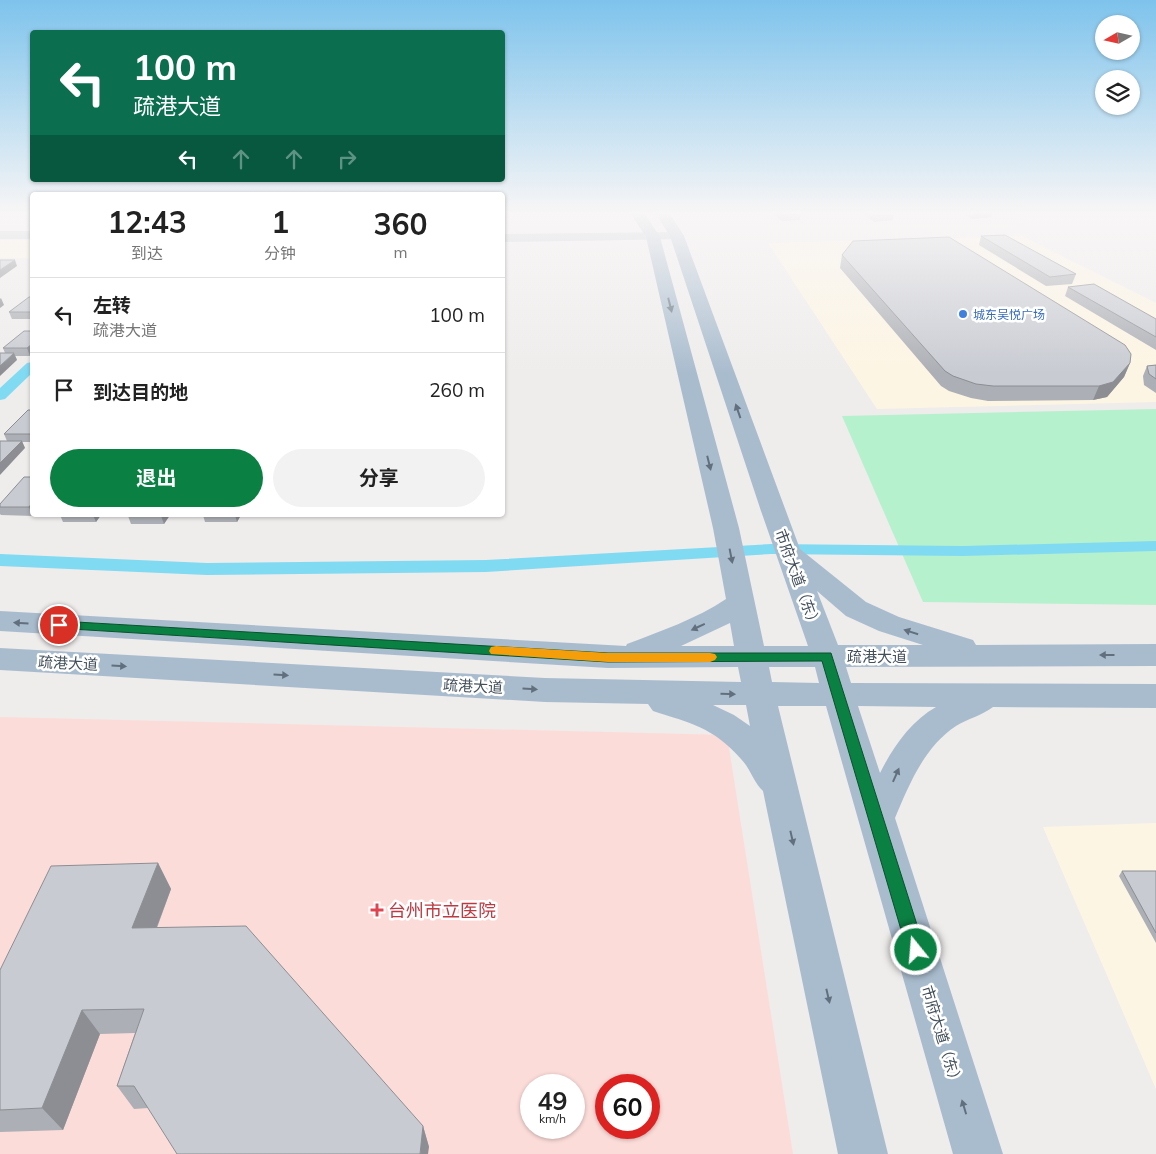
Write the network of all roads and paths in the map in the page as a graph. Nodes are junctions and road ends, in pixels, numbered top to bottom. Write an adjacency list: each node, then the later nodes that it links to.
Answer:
1 (660, 265): 4 (main road, one-way to 4)
2 (687, 265): 3 (main road, 市府大道（东）, one-way to 2)
3 (792, 565): 7 (main road, 市府大道（东）); 8 (main road, one-way to 3)
4 (739, 593): 9 (main road, one-way to 9); 10 (main road)
5 (0, 621): 9 (main road, 疏港大道, one-way to 5)
6 (1156, 655): 8 (main road, 疏港大道, one-way to 8)
7 (827, 656): 8 (main road, 疏港大道); 10 (main road, 疏港大道); 14 (main road, 市府大道（东）)
8 (992, 656)
9 (620, 657): 10 (main road, 疏港大道)
10 (751, 657): 13 (main road)
11 (0, 659): 12 (main road, 疏港大道, one-way to 12)
12 (612, 691): 13 (main road, 疏港大道, one-way to 13); 17 (main road)
13 (760, 694): 14 (main road, 疏港大道); 17 (main road)
14 (839, 695): 15 (main road, 疏港大道); 18 (main road, 市府大道（东）)
15 (997, 695): 16 (main road, 疏港大道); 18 (main road, one-way to 15)
16 (1156, 696)
17 (782, 793): 19 (main road, one-way to 19)
18 (876, 819): 20 (main road, 市府大道（东）, one-way to 18)
19 (863, 1154)
20 (978, 1154)

